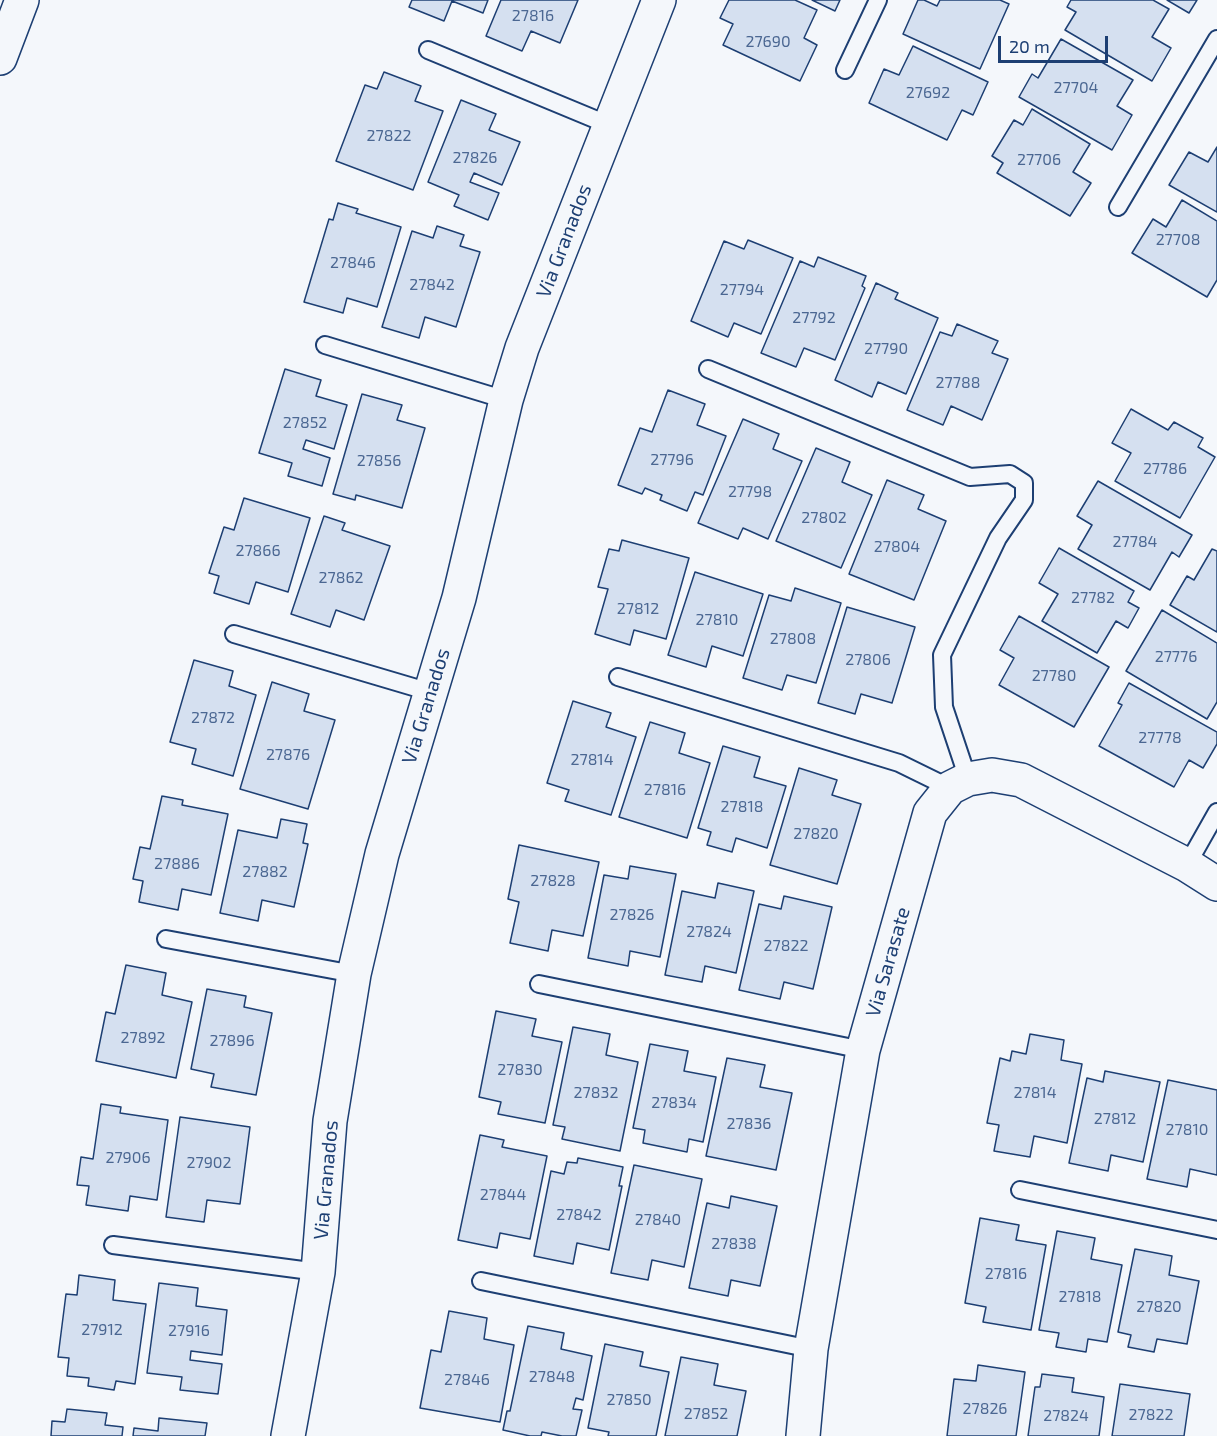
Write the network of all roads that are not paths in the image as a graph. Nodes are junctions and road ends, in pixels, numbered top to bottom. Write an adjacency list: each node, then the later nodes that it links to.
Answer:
1 (22, 0): 6 (street)
2 (659, 0): 8 (street, Via Granados)
3 (878, 0): 7 (lane)
4 (1217, 39): 9 (lane)
5 (428, 50): 8 (lane)
6 (0, 58)
7 (845, 70)
8 (609, 125): 12 (street, Via Granados)
9 (1118, 207)
10 (325, 345): 12 (lane)
11 (708, 369): 16 (lane)
12 (506, 400): 15 (street, Via Granados)
13 (234, 634): 15 (lane)
14 (618, 677): 16 (lane)
15 (430, 692): 21 (street, Via Granados)
16 (959, 783): 18 (street); 23 (street, Via Sarasate)
17 (1217, 812): 18 (lane)
18 (1187, 865): 19 (street)
19 (1217, 884)
20 (166, 939): 21 (lane)
21 (354, 974): 27 (street, Via Granados)
22 (539, 984): 23 (lane)
23 (863, 1050): 29 (street, Via Sarasate)
24 (1020, 1190): 25 (lane)
25 (1217, 1230)
26 (113, 1245): 27 (lane)
27 (318, 1272): 30 (street, Via Granados)
28 (481, 1281): 29 (lane)
29 (812, 1349): 31 (street, Via Sarasate)
30 (288, 1436)
31 (803, 1436)

